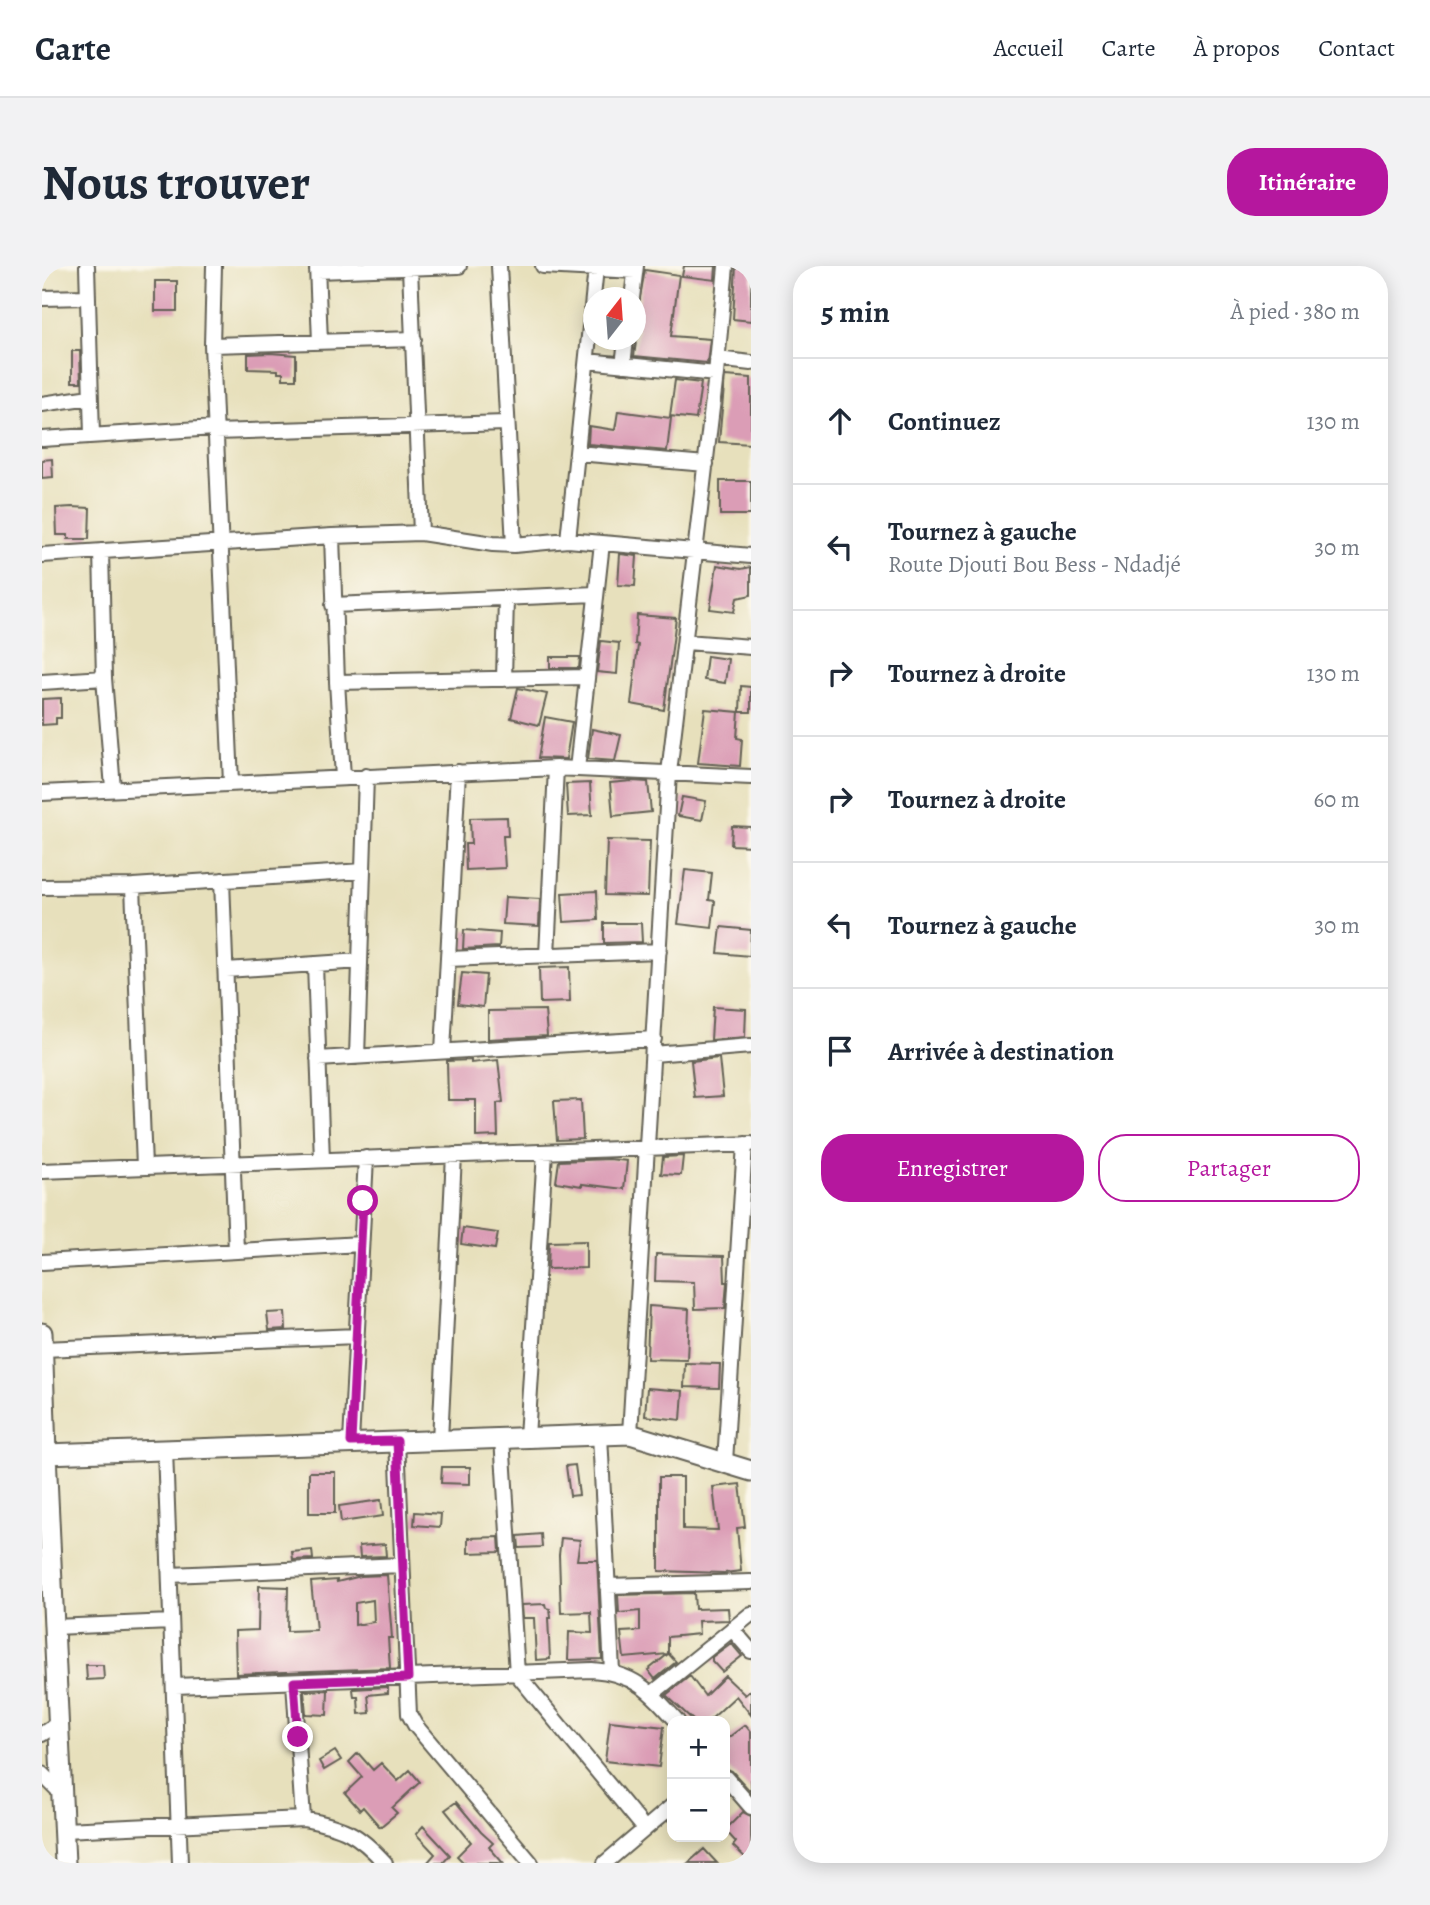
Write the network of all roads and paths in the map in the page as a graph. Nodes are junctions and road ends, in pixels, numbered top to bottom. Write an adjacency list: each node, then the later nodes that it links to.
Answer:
1 (87, 266): 12 (street)
2 (214, 266): 16 (street)
3 (459, 266): 8 (street)
4 (499, 266): 24 (street)
5 (543, 266): 9 (street)
6 (726, 266): 21 (street)
7 (317, 268): 8 (street); 15 (street)
8 (410, 268): 14 (street)
9 (596, 268): 10 (street); 18 (street)
10 (635, 268): 11 (street)
11 (633, 287)
12 (88, 297): 13 (street); 22 (street)
13 (42, 298)
14 (414, 339): 15 (street); 25 (street)
15 (320, 342): 16 (street)
16 (212, 345): 26 (street)
17 (625, 350): 20 (street)
18 (587, 361): 20 (street); 29 (street)
19 (751, 363): 21 (street)
20 (623, 365): 21 (street)
21 (716, 367): 30 (street)
22 (90, 397): 23 (street); 27 (street)
23 (42, 404)
24 (506, 423): 25 (street); 36 (street)
25 (417, 427): 26 (street); 31 (street)
26 (215, 430): 27 (street); 34 (street)
27 (92, 435): 28 (street)
28 (42, 439)
29 (577, 453): 30 (street); 33 (street)
30 (706, 464): 38 (street)
31 (421, 533): 32 (street); 36 (street)
32 (332, 536): 34 (street); 43 (street)
33 (568, 540): 35 (street); 36 (street)
34 (220, 543): 37 (street); 58 (street)
35 (602, 543): 38 (street); 41 (street)
36 (514, 545)
37 (101, 551): 39 (street); 47 (street)
38 (696, 551): 40 (street); 44 (street)
39 (42, 555)
40 (751, 556)
41 (596, 594): 42 (street); 46 (street)
42 (506, 598): 43 (street); 48 (street)
43 (333, 606): 50 (street)
44 (686, 642): 45 (street); 54 (street)
45 (751, 647)
46 (587, 677): 48 (street); 52 (street)
47 (104, 678): 49 (street); 59 (street)
48 (504, 679): 50 (street)
49 (42, 681)
50 (337, 682): 57 (street)
51 (556, 768): 52 (street); 53 (street); 66 (street)
52 (577, 769): 54 (street)
53 (458, 772): 55 (street); 67 (street)
54 (670, 773): 56 (street); 65 (street)
55 (366, 776): 57 (street); 61 (street)
56 (751, 777)
57 (343, 778): 58 (street)
58 (230, 783): 59 (street)
59 (113, 788): 60 (street)
60 (42, 793)
61 (363, 871): 62 (street); 68 (street)
62 (222, 880): 63 (street); 70 (street)
63 (133, 886): 64 (street); 85 (street)
64 (42, 887)
65 (659, 951): 66 (street); 72 (street)
66 (547, 955): 67 (street)
67 (448, 959): 74 (street)
68 (360, 961): 69 (street); 76 (street)
69 (315, 964): 70 (street); 77 (street)
70 (226, 970): 84 (street)
71 (751, 1038): 73 (street)
72 (654, 1039): 74 (street); 75 (street)
73 (751, 1046): 75 (street)
74 (443, 1051): 76 (street)
75 (653, 1054): 79 (street)
76 (357, 1057): 77 (street)
77 (318, 1059): 83 (street)
78 (748, 1144): 79 (street); 102 (street)
79 (648, 1148): 80 (street); 93 (street)
80 (545, 1152): 81 (street); 95 (street)
81 (454, 1155): 82 (street); 97 (street)
82 (366, 1158): 83 (street); 87 (street)
83 (322, 1160): 84 (street)
84 (233, 1163): 85 (street); 88 (street)
85 (144, 1167): 86 (street)
86 (42, 1171)
87 (361, 1244): 88 (street); 91 (street)
88 (236, 1251): 89 (street)
89 (42, 1262)
90 (42, 1333): 92 (main road)
91 (357, 1336): 92 (street); 99 (street)
92 (43, 1349): 101 (main road)
93 (630, 1434): 94 (main road); 102 (main road)
94 (600, 1435): 95 (main road); 108 (street)
95 (527, 1437): 96 (main road)
96 (502, 1438): 97 (main road); 116 (street)
97 (440, 1440): 98 (main road)
98 (397, 1441): 99 (main road); 104 (street)
99 (351, 1442): 100 (main road)
100 (165, 1450): 101 (main road); 106 (street)
101 (46, 1454): 105 (main road)
102 (725, 1462): 103 (main road)
103 (751, 1471)
104 (402, 1565): 106 (street); 117 (street)
105 (47, 1567): 111 (main road)
106 (170, 1575): 110 (street)
107 (751, 1582): 108 (street)
108 (607, 1586): 115 (street)
109 (751, 1614): 112 (street)
110 (171, 1622): 111 (street); 119 (street)
111 (54, 1627): 114 (main road)
112 (732, 1629): 113 (street); 120 (street)
113 (751, 1651)
114 (49, 1654): 122 (main road)
115 (612, 1671): 116 (street); 120 (street)
116 (517, 1674): 117 (street); 130 (street)
117 (408, 1678): 118 (street); 137 (street)
118 (294, 1682): 119 (street); 128 (street)
119 (175, 1686): 129 (street)
120 (653, 1693): 121 (street)
121 (673, 1716)
122 (50, 1729): 125 (main road)
123 (42, 1774): 125 (street)
124 (727, 1779): 126 (street)
125 (61, 1793): 131 (main road)
126 (751, 1807)
127 (667, 1810): 130 (street)
128 (303, 1819): 129 (street); 132 (street)
129 (178, 1825): 131 (street); 134 (street)
130 (645, 1829): 138 (street)
131 (64, 1830): 133 (main road)
132 (368, 1843): 135 (street); 136 (street)
133 (65, 1863)
134 (180, 1863)
135 (368, 1863)
136 (385, 1863)
137 (531, 1863)
138 (605, 1863)

